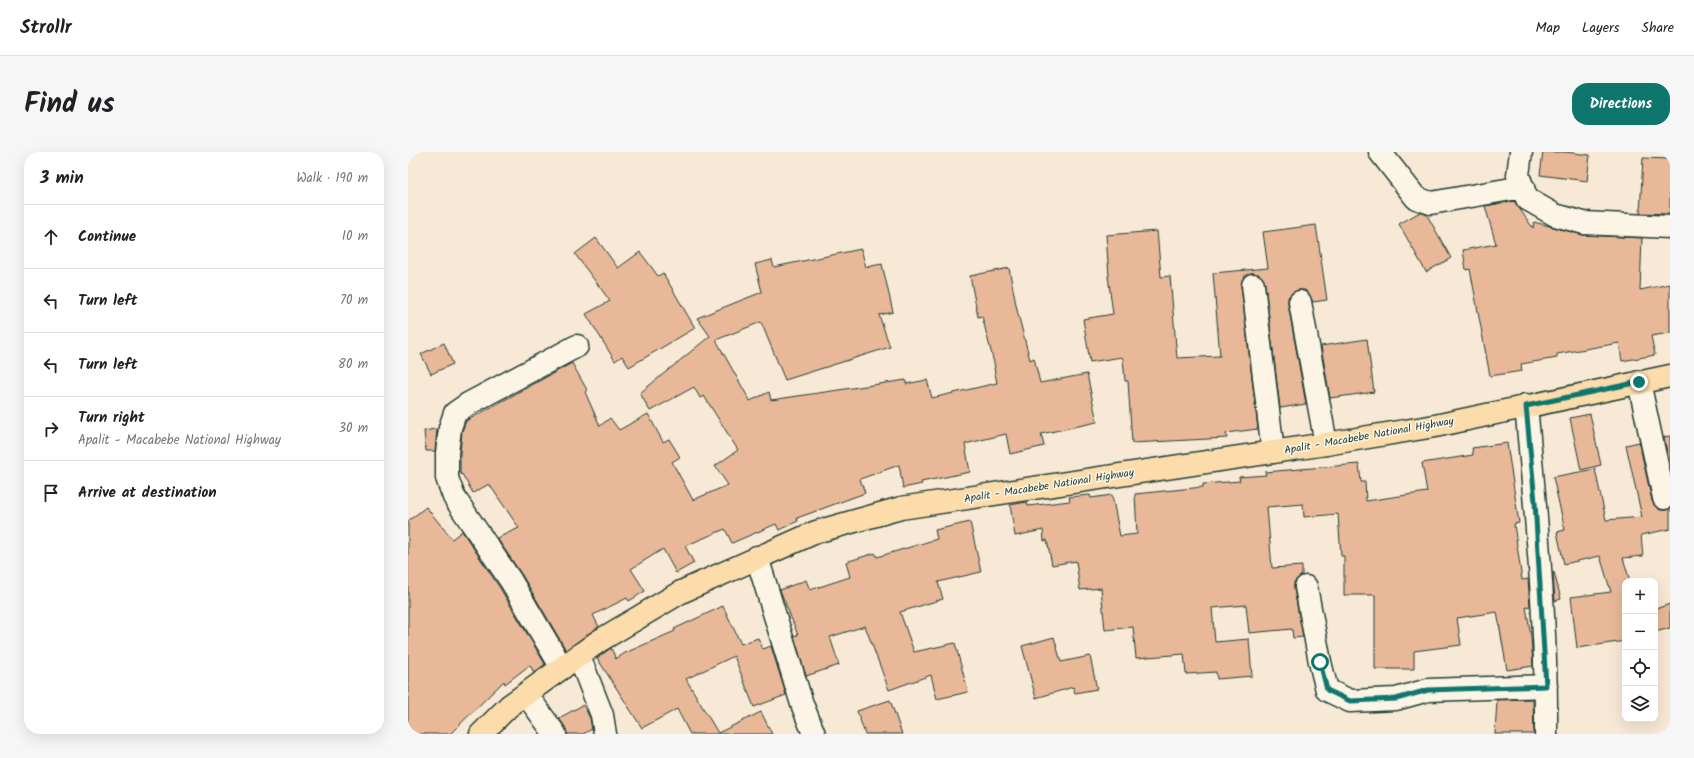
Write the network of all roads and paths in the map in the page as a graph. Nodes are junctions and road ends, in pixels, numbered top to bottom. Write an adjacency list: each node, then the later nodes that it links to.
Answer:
1 (1380, 152): 3 (street)
2 (1521, 152): 3 (street)
3 (1523, 187): 4 (street)
4 (1670, 227)
5 (1254, 285): 12 (street)
6 (1300, 302): 11 (street)
7 (577, 346): 17 (street)
8 (1670, 376): 9 (main road, Apalit - Macabebe National Highway)
9 (1639, 382): 10 (main road, Apalit - Macabebe National Highway); 13 (street)
10 (1526, 406): 11 (main road, Apalit - Macabebe National Highway); 18 (street)
11 (1326, 444): 12 (main road, Apalit - Macabebe National Highway)
12 (1273, 452): 14 (main road, Apalit - Macabebe National Highway)
13 (1664, 498)
14 (757, 557): 16 (main road, Apalit - Macabebe National Highway); 23 (street)
15 (1306, 587): 18 (street)
16 (579, 656): 17 (main road, Apalit - Macabebe National Highway); 22 (street)
17 (562, 668): 19 (main road, Apalit - Macabebe National Highway)
18 (1546, 686): 24 (street)
19 (526, 694): 20 (main road, Apalit - Macabebe National Highway); 21 (street)
20 (481, 734)
21 (555, 734)
22 (606, 734)
23 (814, 734)
24 (1546, 734)

